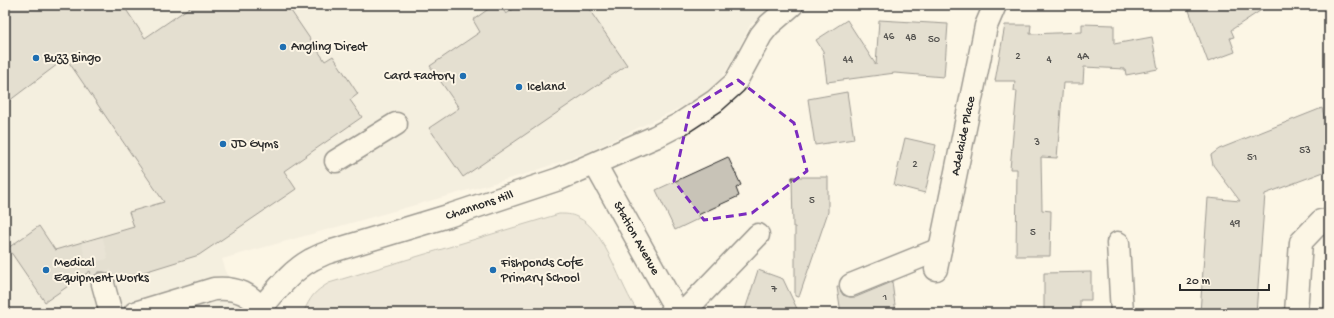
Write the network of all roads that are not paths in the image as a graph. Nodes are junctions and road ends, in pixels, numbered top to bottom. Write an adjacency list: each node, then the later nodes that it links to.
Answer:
1 (792, 5): 5 (street, Channons Hill)
2 (995, 5): 10 (street, Adelaide Place)
3 (396, 124): 4 (street)
4 (336, 161)
5 (595, 164): 11 (street, Channons Hill); 14 (street, Station Avenue)
6 (1329, 220): 17 (street)
7 (758, 235): 15 (street)
8 (1118, 243): 16 (street)
9 (103, 284): 12 (street)
10 (851, 285)
11 (263, 310): 13 (street, Channons Hill)
12 (111, 313)
13 (135, 313)
14 (678, 313)
15 (683, 313)
16 (1122, 313)
17 (1296, 313)

